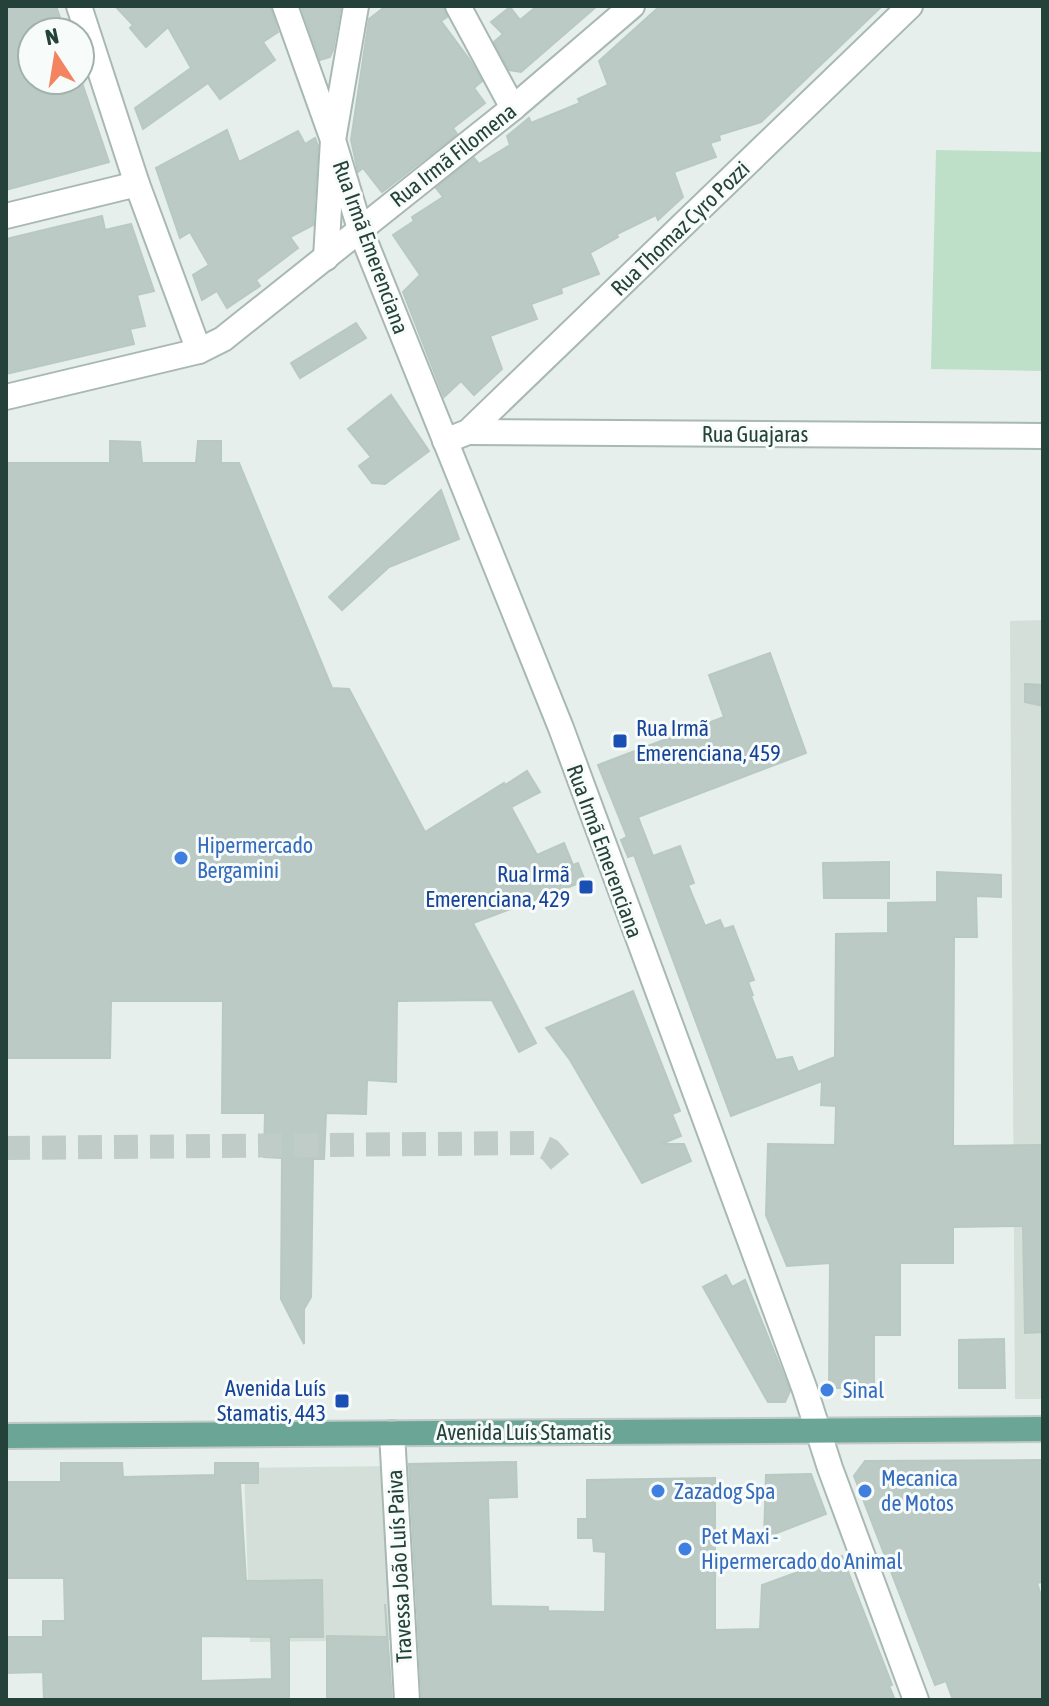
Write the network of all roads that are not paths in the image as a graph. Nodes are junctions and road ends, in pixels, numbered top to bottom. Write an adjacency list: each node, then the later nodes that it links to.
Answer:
1 (79, 6): 9 (street)
2 (285, 6): 8 (street, Rua Irmã Emerenciana)
3 (356, 6): 8 (street)
4 (458, 6): 7 (street)
5 (632, 6): 7 (street, Rua Irmã Filomena)
6 (910, 6): 15 (street, Rua Thomaz Cyro Pozzi)
7 (513, 108): 11 (street, Rua Irmã Filomena)
8 (333, 140): 11 (street, Rua Irmã Emerenciana); 12 (street)
9 (137, 184): 10 (street); 13 (street)
10 (6, 216)
11 (360, 229): 12 (street, Rua Irmã Filomena); 15 (street, Rua Irmã Emerenciana)
12 (326, 258): 13 (street, Rua Irmã Filomena)
13 (199, 351): 14 (street, Rua Irmã Filomena)
14 (6, 397)
15 (457, 436): 16 (street, Rua Guajaras); 18 (street, Rua Irmã Emerenciana)
16 (1043, 436)
17 (1043, 1429): 18 (main road, Avenida Luís Stamatis)
18 (819, 1430): 19 (main road, Avenida Luís Stamatis); 22 (street, Rua Irmã Emerenciana)
19 (392, 1433): 20 (main road, Avenida Luís Stamatis); 21 (street, Travessa João Luís Paiva)
20 (6, 1436)
21 (407, 1700)
22 (916, 1700)

